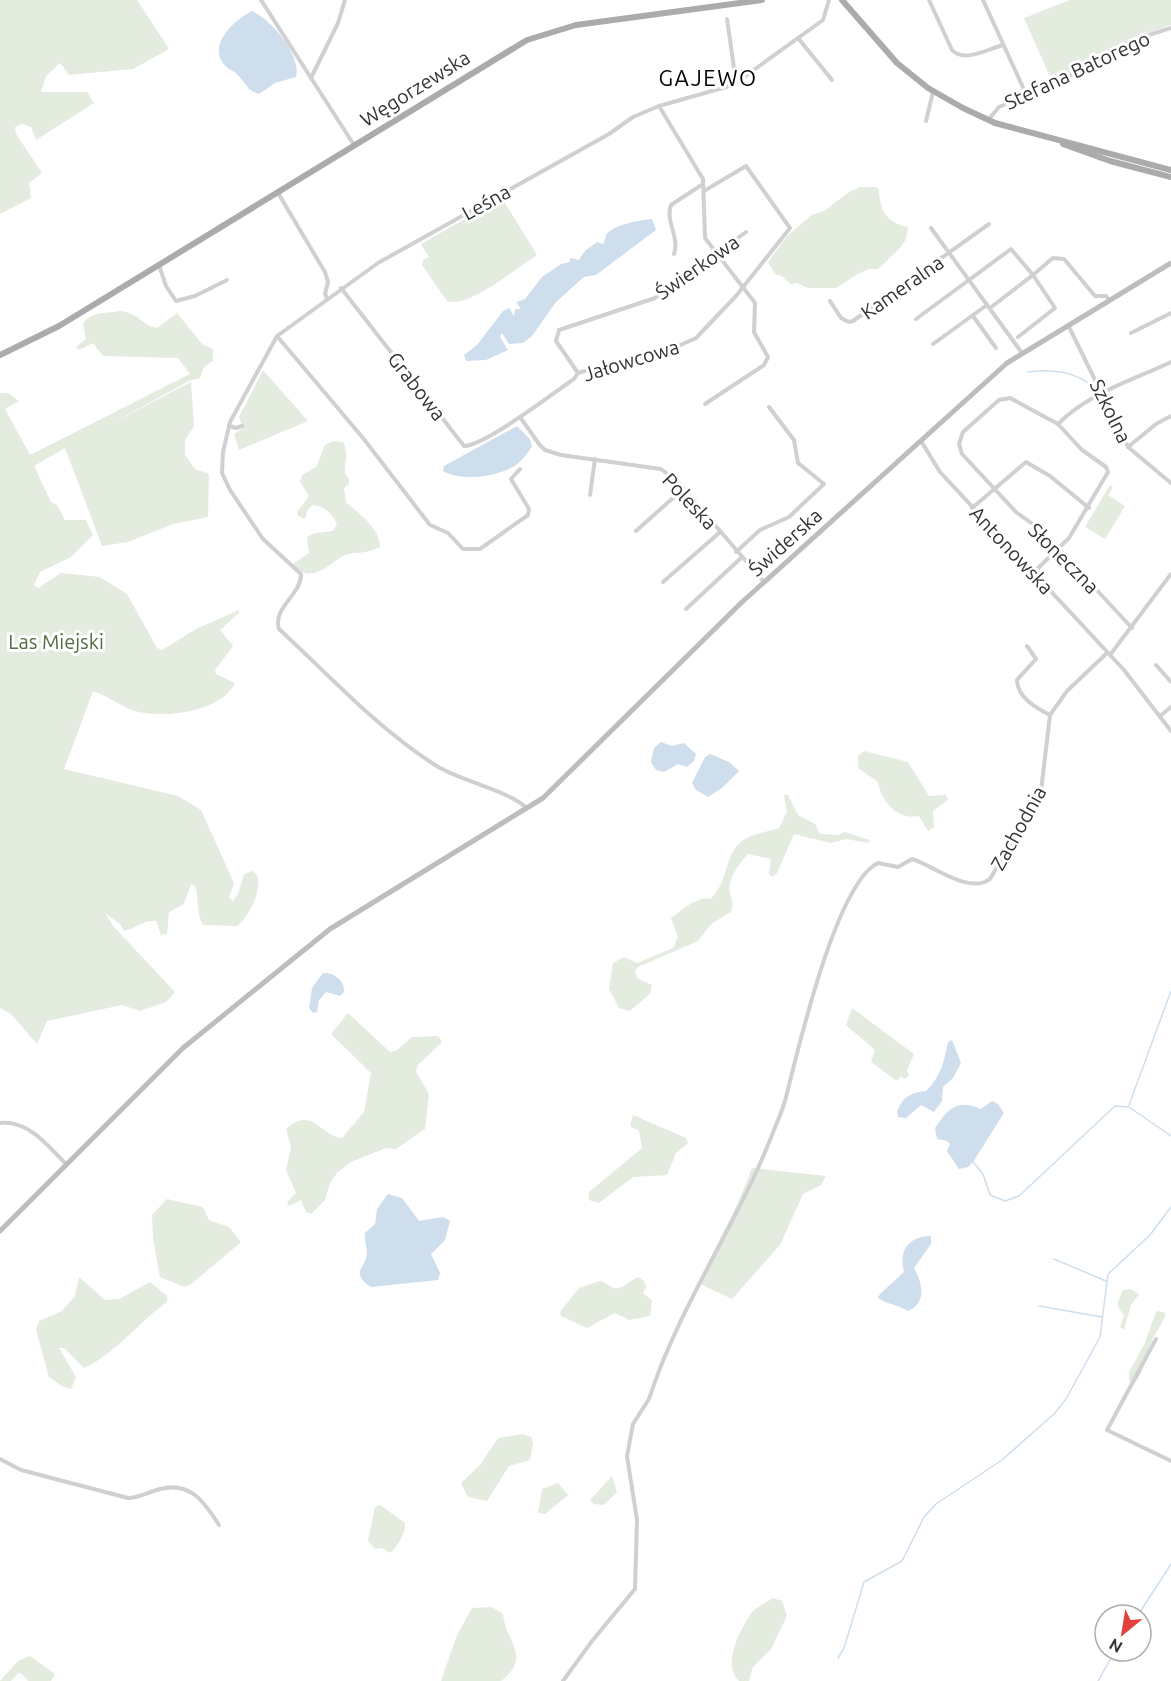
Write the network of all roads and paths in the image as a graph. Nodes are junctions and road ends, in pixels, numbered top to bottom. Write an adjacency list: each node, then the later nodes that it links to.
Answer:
1 (261, 0): 12 (street)
2 (345, 0): 12 (street)
3 (762, 0): 21 (main road, Węgorzewska)
4 (829, 0): 10 (street, Leśna)
5 (844, 0): 15 (main road)
6 (929, 0): 11 (street)
7 (983, 0): 11 (street)
8 (727, 19): 14 (street)
9 (1171, 28): 16 (street, Stefana Batorego)
10 (798, 38): 13 (street); 14 (street, Leśna)
11 (1003, 45): 16 (street)
12 (310, 78): 21 (street)
13 (832, 80)
14 (736, 82): 17 (street, Leśna)
15 (933, 91): 18 (street); 19 (main road)
16 (1026, 94): 19 (street, Stefana Batorego)
17 (659, 106): 24 (street); 39 (street, Leśna)
18 (926, 120)
19 (988, 120): 20 (main road)
20 (1055, 140): 22 (main road); 23 (main road)
21 (354, 145): 26 (main road, Węgorzewska)
22 (1171, 170)
23 (1171, 177)
24 (704, 183): 25 (street); 30 (street)
25 (704, 191): 31 (street); 38 (street, Jałowcowa)
26 (277, 192): 34 (main road, Węgorzewska); 40 (street)
27 (989, 224): 32 (street, Kameralna)
28 (931, 228): 32 (street)
29 (746, 232): 31 (street, Świerkowa)
30 (674, 254)
31 (715, 254): 38 (street); 56 (street, Świerkowa)
32 (950, 254): 37 (street); 42 (street, Kameralna)
33 (1171, 263): 41 (street, Świderska)
34 (159, 264): 36 (street); 54 (main road, Węgorzewska)
35 (1033, 275): 37 (street); 41 (street); 43 (street); 50 (street)
36 (227, 280)
37 (970, 280): 43 (street); 46 (street)
38 (742, 286): 56 (street, Jałowcowa); 58 (street)
39 (341, 288): 40 (street, Leśna); 62 (street, Grabowa)
40 (327, 298): 49 (street, Leśna)
41 (1110, 300): 47 (street, Świderska)
42 (830, 301)
43 (989, 306): 45 (street); 53 (street)
44 (1171, 312): 48 (street)
45 (973, 316): 51 (street); 52 (street)
46 (916, 319)
47 (1068, 325): 53 (street, Świderska); 57 (street, Szkolna)
48 (1131, 333)
49 (277, 336): 64 (street, Leśna); 69 (street)
50 (1018, 336)
51 (933, 344)
52 (996, 348)
53 (1022, 353): 66 (street, Świderska)
54 (0, 356)
55 (1171, 362): 57 (street)
56 (578, 373): 61 (street, Jałowcowa)
57 (1101, 392): 63 (street); 67 (street, Szkolna)
58 (705, 404)
59 (769, 407): 79 (street)
60 (1171, 416): 67 (street)
61 (520, 417): 62 (street, Jałowcowa); 68 (street, Poleska)
62 (506, 424)
63 (1058, 424): 72 (street, Słoneczna); 74 (street)
64 (229, 426): 65 (street); 95 (street, Leśna)
65 (242, 426)
66 (920, 440): 75 (street, Antonowska); 84 (street, Świderska)
67 (1128, 447): 70 (street, Szkolna)
68 (595, 459): 71 (street, Poleska); 73 (street)
69 (520, 468)
70 (1171, 483)
71 (683, 489): 76 (street); 77 (street, Poleska)
72 (995, 489): 74 (street); 75 (street); 78 (street, Słoneczna)
73 (590, 495)
74 (1089, 507): 78 (street)
75 (972, 508): 81 (street, Antonowska)
76 (636, 531)
77 (719, 533): 79 (street, Poleska); 83 (street)
78 (1059, 549): 81 (street); 86 (street, Słoneczna)
79 (736, 552): 80 (street, Poleska)
80 (741, 558): 84 (street, Poleska); 85 (street)
81 (1033, 573): 88 (street, Antonowska)
82 (1171, 574): 86 (street, Zachodnia)
83 (663, 582)
84 (764, 582): 95 (street, Świderska)
85 (686, 609)
86 (1132, 628): 88 (street, Zachodnia)
87 (1027, 646): 92 (street)
88 (1108, 654): 92 (street, Zachodnia); 93 (street, Antonowska)
89 (1156, 665): 90 (street)
90 (1171, 682)
91 (1171, 707): 93 (street)
92 (1050, 715): 103 (street, Zachodnia)
93 (1160, 716): 94 (street, Antonowska)
94 (1171, 731)
95 (528, 808): 97 (street, Świderska)
96 (0, 1124): 97 (street)
97 (66, 1164): 98 (street, Świderska)
98 (0, 1231)
99 (1156, 1339): 101 (street)
100 (0, 1459): 102 (street)
101 (1171, 1461)
102 (219, 1525)
103 (563, 1681)

